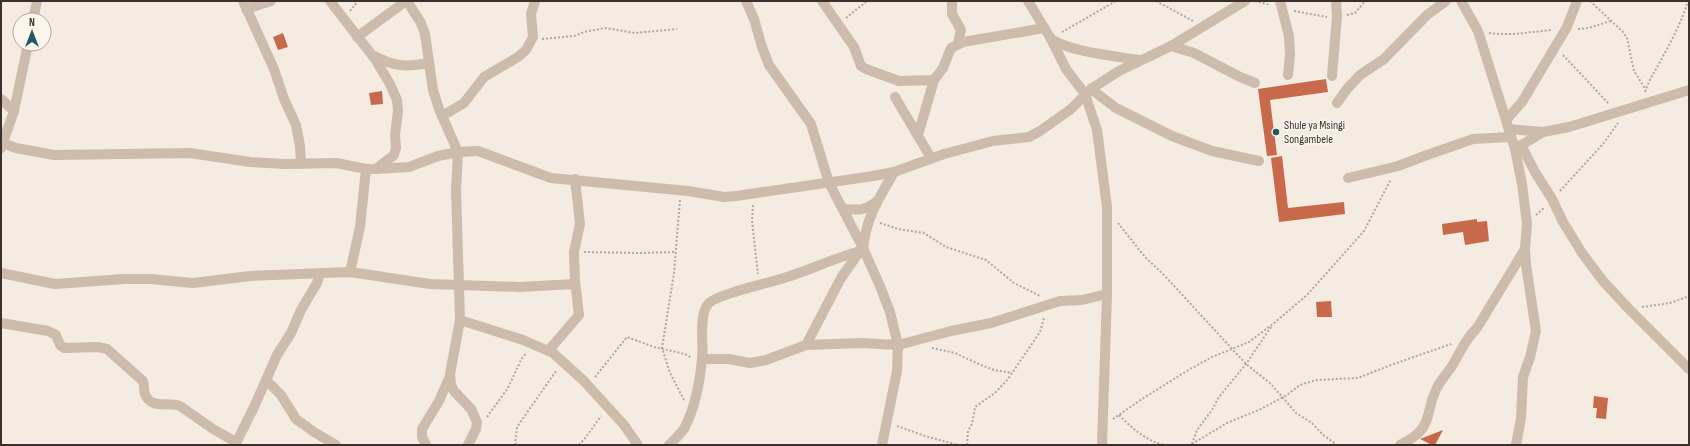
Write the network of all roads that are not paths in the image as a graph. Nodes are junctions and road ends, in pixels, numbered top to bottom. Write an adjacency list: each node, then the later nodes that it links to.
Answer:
1 (37, 1): 17 (street)
2 (271, 1): 15 (street)
3 (330, 1): 19 (street)
4 (407, 1): 19 (street); 26 (street)
5 (535, 1): 37 (street)
6 (746, 1): 51 (street)
7 (822, 1): 29 (street)
8 (952, 1): 21 (street)
9 (1028, 1): 18 (street)
10 (1246, 1): 22 (street)
11 (1336, 1): 28 (street)
12 (1446, 1): 35 (street)
13 (1461, 1): 38 (street)
14 (1577, 1): 38 (street)
15 (245, 5): 46 (street)
16 (1281, 5): 27 (street)
17 (35, 12)
18 (1044, 28): 20 (street); 21 (street)
19 (357, 37): 24 (street)
20 (1050, 38): 25 (street); 32 (street)
21 (958, 43): 29 (street)
22 (1171, 46): 25 (street); 30 (street)
23 (26, 52): 36 (street)
24 (372, 55): 26 (street); 47 (street)
25 (1139, 60): 32 (street)
26 (429, 63): 37 (street)
27 (1288, 75)
28 (1332, 76)
29 (934, 80): 40 (street)
30 (1255, 83)
31 (1689, 90): 39 (street)
32 (1088, 92): 44 (street); 45 (street); 61 (street)
33 (895, 97): 40 (street)
34 (1, 99): 36 (street)
35 (1337, 103)
36 (14, 111): 41 (street)
37 (442, 116): 43 (street)
38 (1509, 129): 39 (street); 42 (street); 49 (street)
39 (1543, 132): 42 (street)
40 (918, 135): 44 (street)
41 (2, 145): 46 (street)
42 (1518, 147): 54 (street); 68 (street)
43 (458, 152): 47 (street); 50 (street); 59 (street)
44 (930, 158): 48 (street)
45 (1259, 161)
46 (301, 164): 47 (street)
47 (371, 169): 56 (street)
48 (894, 172): 51 (street); 52 (street)
49 (1348, 178)
50 (575, 179): 51 (street); 60 (street)
51 (829, 183): 53 (street)
52 (876, 202): 53 (street); 55 (street)
53 (843, 209): 55 (street)
54 (1525, 248): 71 (street); 83 (street)
55 (862, 249): 64 (street); 65 (street); 67 (street)
56 (350, 272): 58 (street); 59 (street)
57 (1, 273): 58 (street)
58 (320, 274): 70 (street)
59 (458, 284): 60 (street); 62 (street)
60 (575, 284): 66 (street)
61 (1107, 294): 65 (street); 72 (street)
62 (460, 320): 66 (street); 69 (street)
63 (1, 323): 73 (street)
64 (806, 345): 65 (street); 67 (street)
65 (898, 345): 79 (street)
66 (549, 350): 77 (street)
67 (702, 361): 78 (street)
68 (1689, 369)
69 (450, 374): 75 (street); 76 (street)
70 (267, 381): 73 (street); 74 (street)
71 (1422, 430): 81 (street); 82 (street)
72 (1102, 437): 80 (street)
73 (236, 444)
74 (336, 445)
75 (426, 445)
76 (468, 445)
77 (638, 445)
78 (669, 445)
79 (882, 445)
80 (1093, 445)
81 (1400, 445)
82 (1418, 445)
83 (1516, 445)

